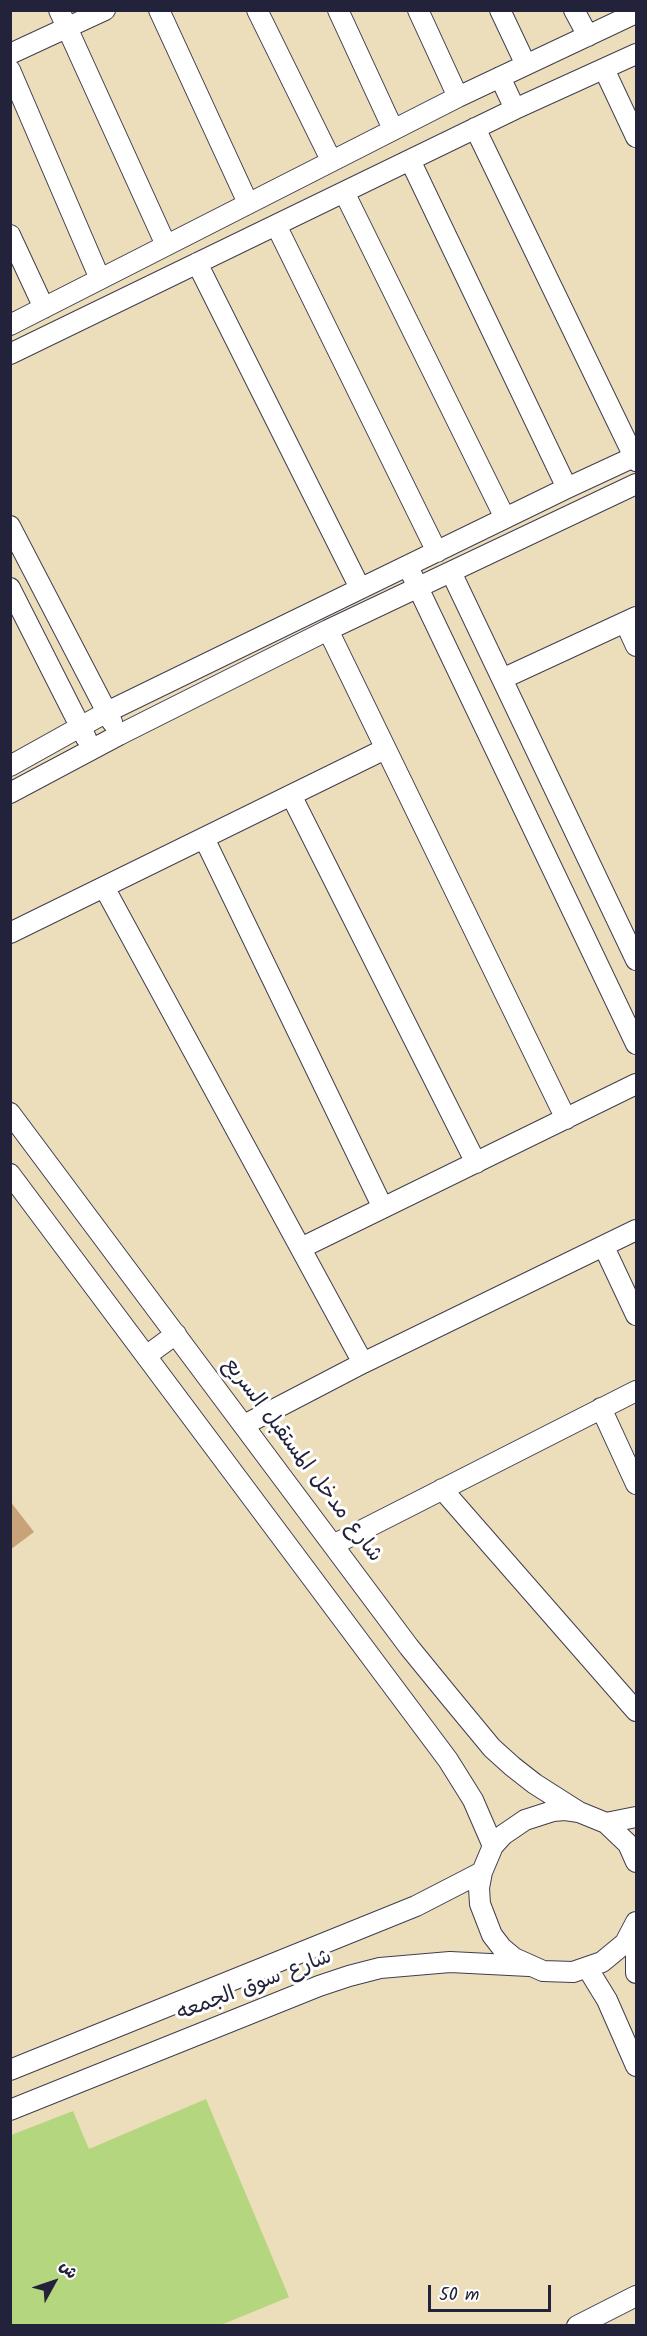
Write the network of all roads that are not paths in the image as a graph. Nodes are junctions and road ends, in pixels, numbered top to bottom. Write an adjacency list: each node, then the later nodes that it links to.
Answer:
1 (105, 10): 9 (street)
2 (159, 10): 25 (street)
3 (257, 10): 22 (street)
4 (338, 10): 20 (street)
5 (418, 10): 17 (street)
6 (500, 10): 13 (street)
7 (574, 10): 10 (street)
8 (636, 13): 10 (street)
9 (63, 19): 11 (street); 28 (street)
10 (588, 36): 13 (street)
11 (10, 54)
12 (636, 54): 14 (street)
13 (526, 65): 16 (street)
14 (604, 69): 18 (street); 21 (street)
15 (10, 70): 30 (street)
16 (500, 77): 17 (street); 18 (street)
17 (458, 96): 20 (street)
18 (514, 109): 19 (street)
19 (475, 128): 23 (street); 34 (street)
20 (393, 129): 22 (street)
21 (636, 137)
22 (331, 160): 25 (street)
23 (410, 160): 24 (street); 36 (street)
24 (344, 192): 26 (street); 37 (street)
25 (248, 203): 28 (street)
26 (276, 225): 29 (street); 39 (street)
27 (10, 235): 31 (street)
28 (166, 245): 30 (street)
29 (198, 263): 33 (street); 44 (street)
30 (100, 279): 31 (street)
31 (44, 308): 32 (street)
32 (10, 325)
33 (10, 354)
34 (636, 458): 36 (street)
35 (636, 484): 41 (street)
36 (567, 488): 37 (street)
37 (505, 518): 39 (street)
38 (13, 537): 49 (street)
39 (437, 552): 40 (street)
40 (408, 566): 42 (street); 44 (street)
41 (451, 572): 42 (street); 48 (street)
42 (418, 587): 46 (street); 61 (street)
43 (10, 588): 50 (street)
44 (360, 588): 49 (street)
45 (631, 620): 47 (street); 48 (street)
46 (328, 630): 51 (street); 52 (street)
47 (636, 646)
48 (502, 679): 60 (street)
49 (107, 712): 50 (street); 51 (street)
50 (80, 727): 53 (street); 54 (street)
51 (119, 735): 53 (street)
52 (385, 749): 56 (street); 64 (street)
53 (92, 750): 55 (street)
54 (10, 766)
55 (10, 793)
56 (291, 795): 57 (street); 65 (street)
57 (204, 838): 58 (street); 67 (street)
58 (104, 887): 59 (street); 70 (street)
59 (10, 933)
60 (636, 960)
61 (636, 1044)
62 (636, 1084): 64 (street)
63 (10, 1113): 72 (street, شارع مدخل المستقبل السريع)
64 (566, 1119): 65 (street)
65 (476, 1162): 67 (street)
66 (10, 1174): 73 (street)
67 (383, 1208): 70 (street)
68 (636, 1230): 69 (street)
69 (604, 1247): 71 (street); 74 (street)
70 (301, 1248): 74 (street)
71 (636, 1316)
72 (176, 1334): 73 (street); 77 (street, شارع مدخل المستقبل السريع)
73 (146, 1356): 85 (street)
74 (363, 1363): 77 (street)
75 (636, 1390): 76 (street)
76 (601, 1408): 78 (street); 79 (street)
77 (244, 1425): 80 (street, شارع مدخل المستقبل السريع)
78 (636, 1484)
79 (442, 1489): 80 (street); 81 (street)
80 (333, 1545): 82 (street, شارع مدخل المستقبل السريع)
81 (636, 1711)
82 (579, 1812): 84 (street); 85 (street)
83 (636, 1817): 84 (street)
84 (606, 1823): 86 (street)
85 (493, 1846): 87 (street)
86 (636, 1862)
87 (482, 1872): 90 (street); 94 (street, شارع سوق الجمعه)
88 (636, 1922): 91 (street)
89 (636, 1942): 92 (street)
90 (529, 1966): 91 (street); 95 (street, شارع سوق الجمعه)
91 (588, 1969): 93 (street)
92 (636, 1972)
93 (636, 2066)
94 (10, 2070)
95 (10, 2110)
96 (636, 2296): 97 (street)
97 (577, 2325)

